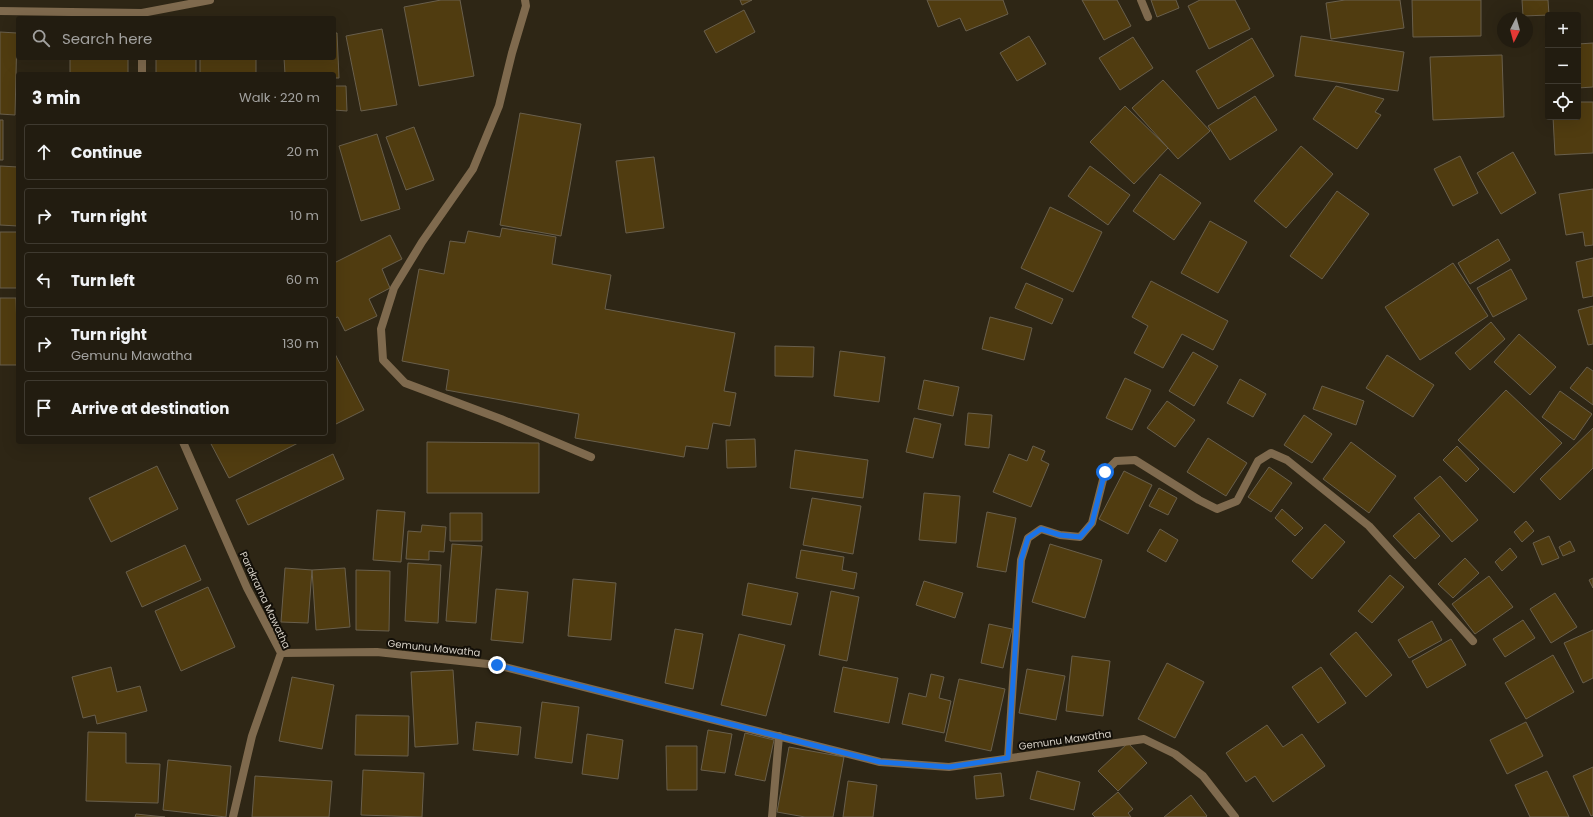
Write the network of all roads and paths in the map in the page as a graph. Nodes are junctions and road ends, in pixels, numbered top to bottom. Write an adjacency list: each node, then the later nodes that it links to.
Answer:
1 (210, 0): 5 (street)
2 (525, 0): 10 (street)
3 (1141, 0): 6 (street)
4 (0, 11): 5 (street)
5 (142, 15)
6 (1148, 17)
7 (142, 60): 8 (street)
8 (142, 72)
9 (184, 444): 12 (street, Parakrama Mawatha)
10 (591, 457)
11 (1473, 641): 14 (street)
12 (281, 653): 13 (street, Gemunu Mawatha); 15 (street, Parakrama Mawatha)
13 (779, 736): 14 (street, Gemunu Mawatha); 16 (street)
14 (1008, 758): 17 (street, Gemunu Mawatha)
15 (233, 817)
16 (772, 817)
17 (1235, 817)

